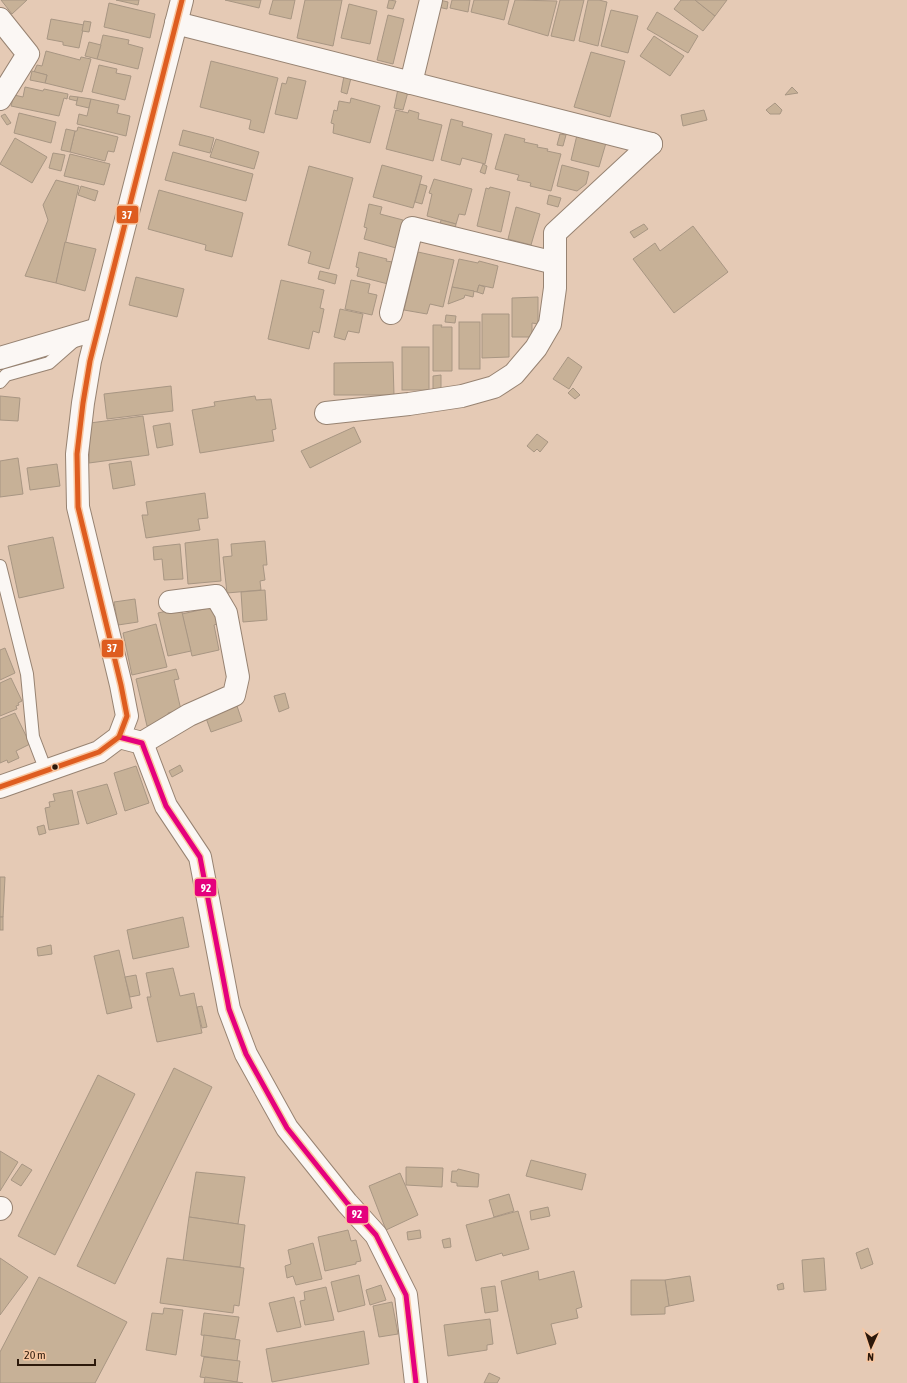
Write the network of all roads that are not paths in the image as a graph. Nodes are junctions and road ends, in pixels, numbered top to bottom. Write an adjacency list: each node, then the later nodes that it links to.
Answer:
1 (182, 0): 4 (street)
2 (431, 0): 5 (street)
3 (0, 19): 6 (street)
4 (176, 23): 5 (street); 9 (street)
5 (411, 83): 7 (street)
6 (0, 99)
7 (555, 263): 8 (street); 12 (street)
8 (391, 313)
9 (91, 331): 10 (street); 11 (lane); 15 (street)
10 (0, 358)
11 (0, 382)
12 (326, 414)
13 (0, 566): 17 (lane)
14 (170, 602): 16 (street)
15 (119, 737): 16 (street); 17 (street)
16 (142, 743): 19 (street)
17 (46, 771): 18 (street)
18 (0, 787)
19 (416, 1383)

